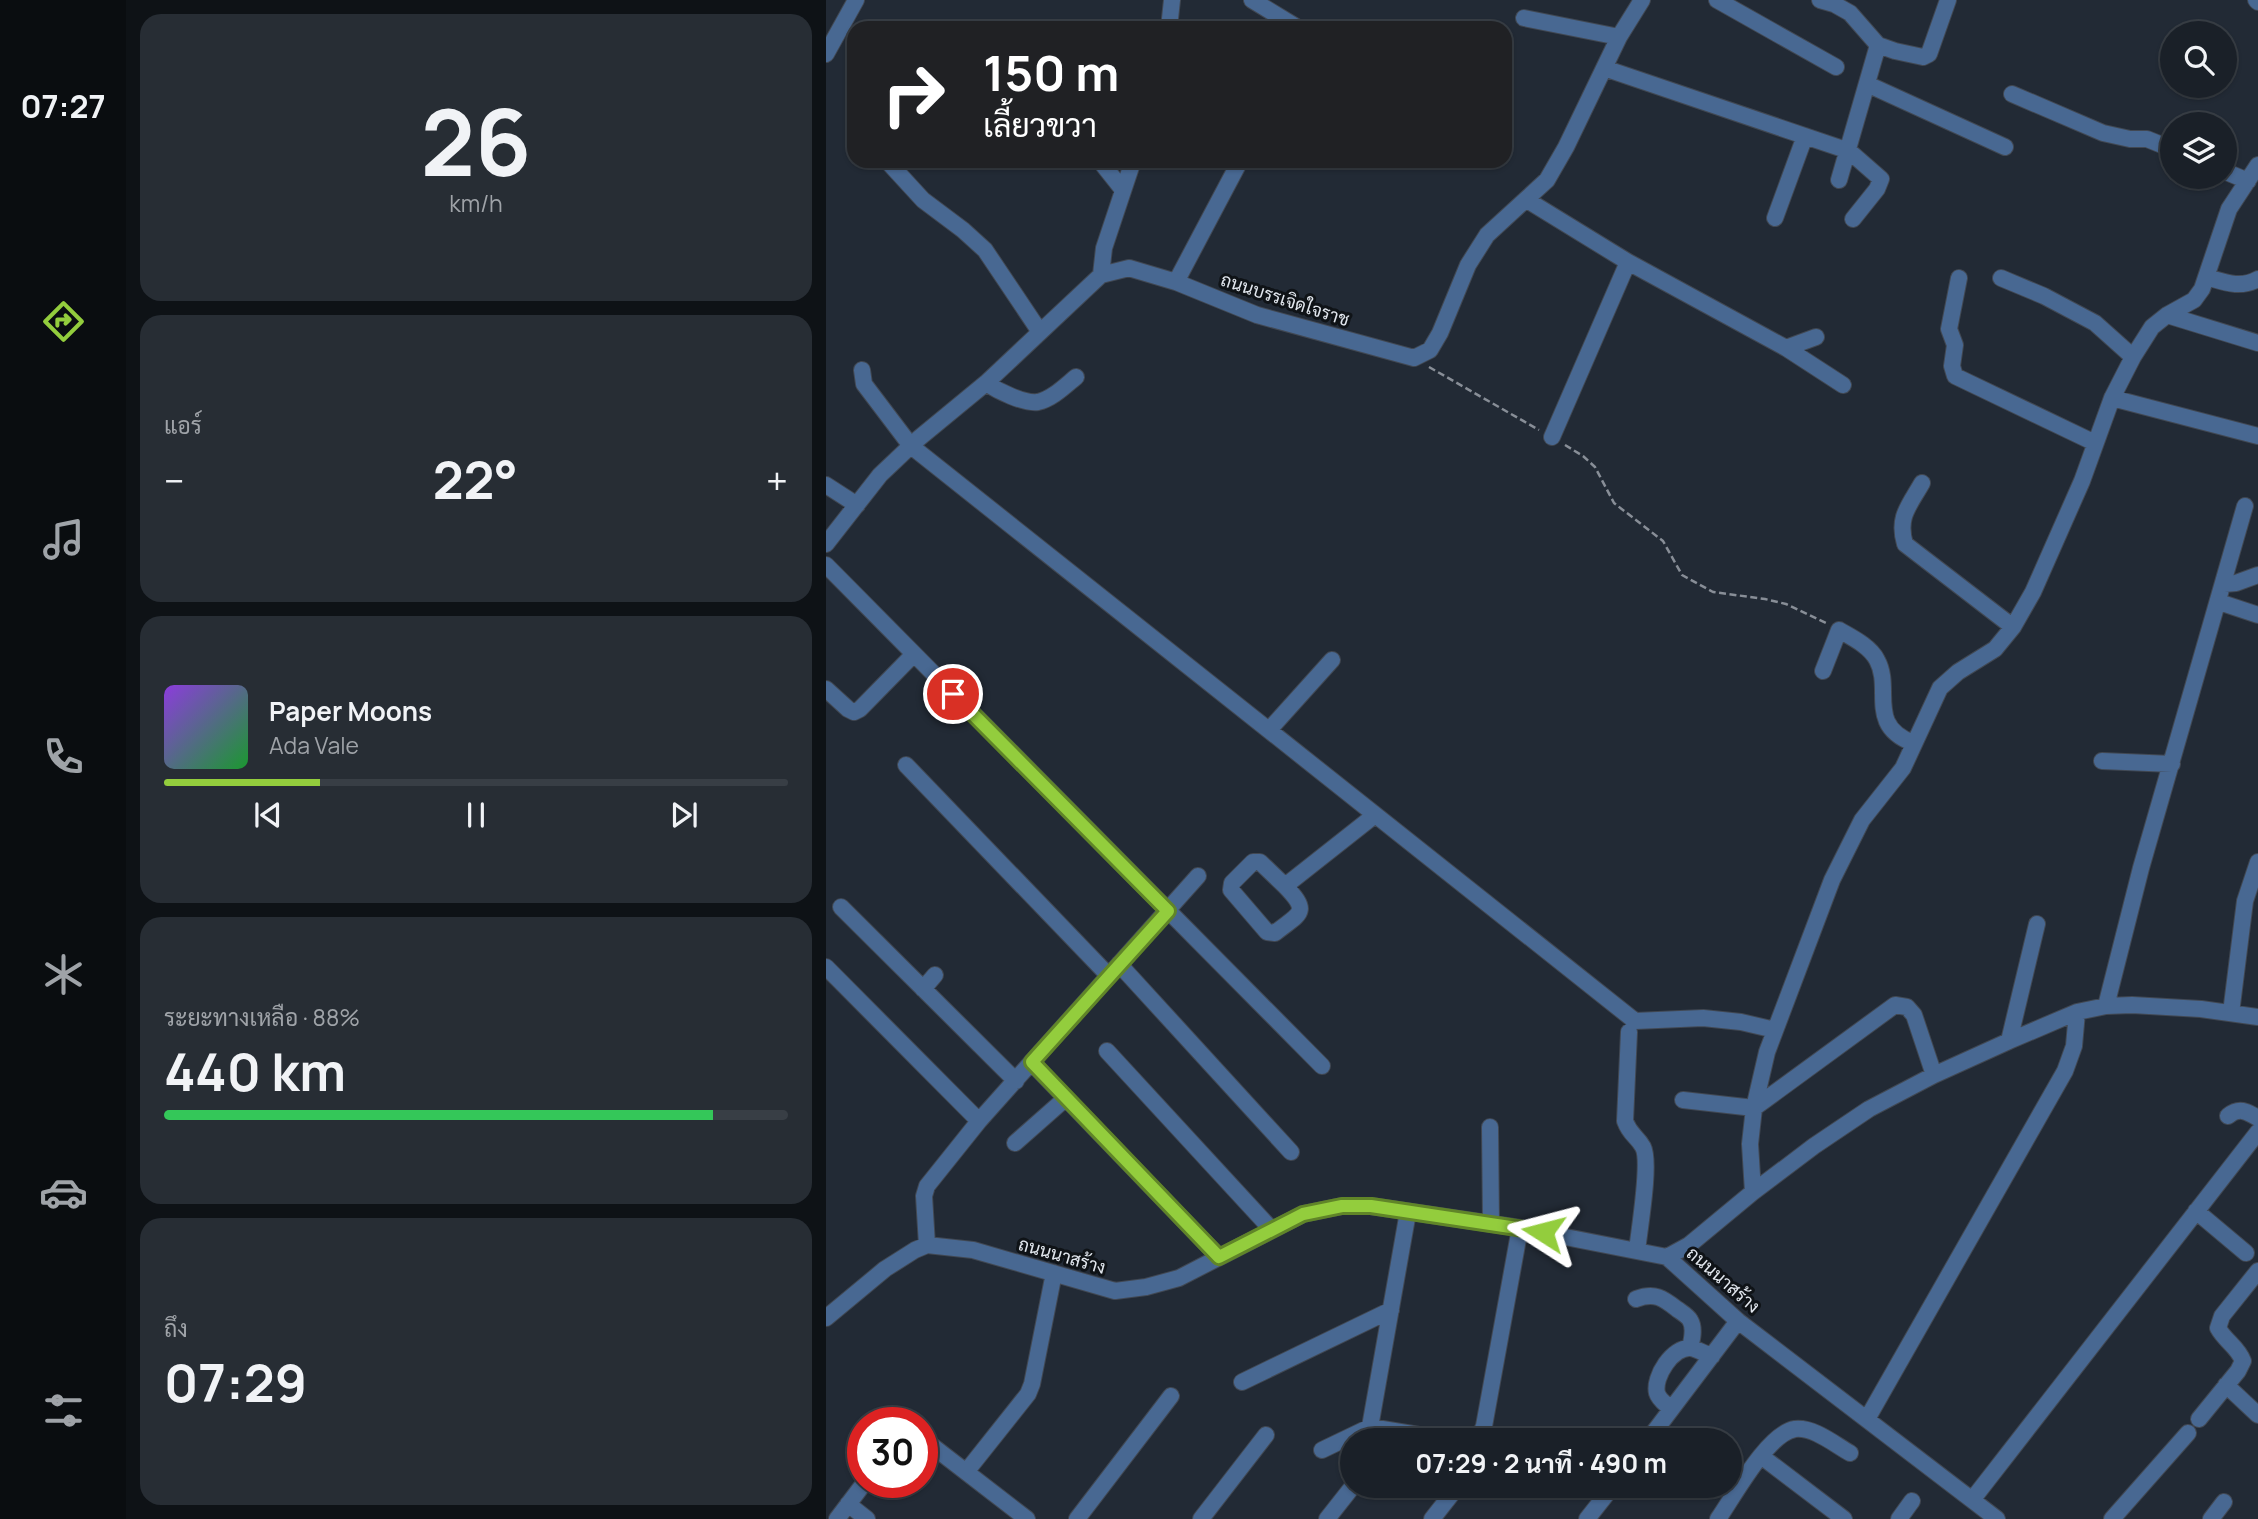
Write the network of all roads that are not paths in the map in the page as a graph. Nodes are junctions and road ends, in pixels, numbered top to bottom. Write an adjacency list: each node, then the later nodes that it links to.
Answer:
1 (856, 0): 13 (street)
2 (1252, 0): 10 (street)
3 (1642, 0): 11 (street)
4 (1717, 0): 14 (street)
5 (1821, 0): 12 (street)
6 (1948, 0): 12 (street)
7 (1171, 1): 9 (street)
8 (1524, 18): 11 (street)
9 (1170, 21)
10 (1286, 21)
11 (1619, 37): 15 (street)
12 (1878, 44): 16 (street)
13 (826, 54)
14 (1836, 67)
15 (1604, 68): 18 (street); 31 (street)
16 (1867, 85): 20 (street); 21 (street)
17 (2012, 94): 19 (street)
18 (1805, 135): 21 (street); 32 (street)
19 (2160, 144)
20 (2005, 146)
21 (1849, 151): 28 (street); 33 (street)
22 (2258, 166): 29 (street)
23 (894, 168): 42 (street)
24 (1106, 168): 30 (street)
25 (1131, 168): 30 (street)
26 (1236, 168): 40 (street)
27 (2237, 176): 29 (street)
28 (1839, 180)
29 (2248, 181): 36 (street)
30 (1123, 190): 35 (street)
31 (1527, 200): 34 (street); 40 (street, ถนนบรรเจิดใจราช)
32 (1775, 218)
33 (1853, 219)
34 (1628, 262): 45 (street); 53 (street)
35 (1101, 275): 40 (street, ถนนบรรเจิดใจราช); 42 (street)
36 (2206, 277): 39 (street); 41 (street)
37 (1959, 278): 54 (street)
38 (2001, 278): 46 (street)
39 (2258, 279)
40 (1176, 282)
41 (2167, 315): 44 (street); 46 (street)
42 (1040, 332): 49 (street)
43 (1816, 337): 45 (street)
44 (2258, 343)
45 (1786, 348): 50 (street)
46 (2133, 356): 51 (street)
47 (862, 370): 55 (street)
48 (1076, 377): 49 (street)
49 (986, 383): 55 (street)
50 (1843, 385)
51 (2112, 398): 52 (street); 54 (street)
52 (2258, 436)
53 (1552, 437)
54 (2095, 443): 66 (street)
55 (911, 446): 58 (street); 71 (street)
56 (1922, 483): 66 (street)
57 (826, 485): 58 (street)
58 (857, 505): 60 (street)
59 (2245, 506): 63 (street)
60 (826, 544)
61 (826, 565): 67 (street)
62 (2258, 575): 63 (street)
63 (2224, 584): 64 (street)
64 (2219, 602): 65 (street); 74 (street)
65 (2258, 615)
66 (2013, 627): 72 (street)
67 (914, 654): 70 (street); 81 (street)
68 (1332, 660): 71 (street)
69 (1823, 671): 72 (street)
70 (826, 689)
71 (1269, 730): 76 (street)
72 (1913, 743): 92 (street)
73 (2102, 761): 74 (street)
74 (2172, 764): 88 (street)
75 (906, 765): 85 (street)
76 (1375, 815): 79 (street); 92 (street)
77 (2258, 862): 82 (street)
78 (1198, 876): 81 (street)
79 (1285, 886): 79 (street)
80 (841, 907): 87 (street)
81 (1168, 911): 85 (street); 97 (street)
82 (2250, 921): 90 (street)
83 (2037, 924): 94 (street)
84 (826, 967): 105 (street)
85 (1114, 970): 96 (street); 109 (street)
86 (935, 975): 87 (street)
87 (923, 989): 99 (street)
88 (2106, 1006): 89 (street); 90 (street)
89 (2077, 1012): 94 (street); 134 (street)
90 (2231, 1013): 91 (street)
91 (2258, 1017)
92 (1775, 1030): 102 (street)
93 (1629, 1032): 117 (street)
94 (2008, 1041): 98 (street)
95 (1107, 1051): 115 (street)
96 (1032, 1062): 99 (street); 100 (street)
97 (1322, 1066)
98 (1934, 1075): 102 (street); 110 (street)
99 (1016, 1081): 105 (street)
100 (1066, 1098): 108 (street); 119 (street)
101 (1683, 1100): 102 (street)
102 (1754, 1108): 110 (street)
103 (2228, 1116): 104 (street)
104 (2258, 1118)
105 (979, 1121): 116 (street)
106 (1490, 1126): 113 (street)
107 (2258, 1132): 111 (street)
108 (1015, 1143)
109 (1291, 1152)
110 (1753, 1192): 120 (street)
111 (2196, 1211): 118 (street); 151 (street)
112 (1408, 1212): 113 (street, ถนนนาสร้าง); 115 (street, ถนนนาสร้าง); 124 (street)
113 (1491, 1224): 114 (street, ถนนนาสร้าง)
114 (1520, 1228): 117 (street, ถนนนาสร้าง); 138 (street)
115 (1272, 1230): 119 (street, ถนนนาสร้าง)
116 (927, 1245): 122 (street, ถนนนาสร้าง); 125 (street)
117 (1637, 1251): 120 (street, ถนนนาสร้าง)
118 (2246, 1253)
119 (1219, 1257): 122 (street, ถนนนาสร้าง)
120 (1667, 1257): 126 (street, ถนนนาสร้าง)
121 (2258, 1272): 130 (street)
122 (1054, 1273): 146 (street)
123 (1636, 1299): 127 (street)
124 (1391, 1310): 129 (street); 136 (street)
125 (826, 1318)
126 (1738, 1321): 128 (street); 134 (street, ถนนนาสร้าง)
127 (1690, 1348): 128 (street); 132 (street)
128 (1712, 1356): 132 (street)
129 (1242, 1381)
130 (2226, 1385): 133 (street); 135 (street)
131 (1171, 1396): 159 (street)
132 (1671, 1409): 139 (street)
133 (2258, 1415)
134 (1867, 1419): 151 (street, ถนนนาสร้าง)
135 (2199, 1419)
136 (1370, 1427): 137 (street); 143 (street)
137 (1376, 1428)
138 (1483, 1428)
139 (1657, 1428)
140 (2188, 1433): 167 (street)
141 (1266, 1435): 160 (street)
142 (938, 1450): 146 (street)
143 (1322, 1450)
144 (1850, 1453): 145 (street)
145 (1761, 1456): 163 (street); 164 (street)
146 (966, 1472): 158 (street)
147 (853, 1498): 154 (street)
148 (1344, 1498): 161 (street)
149 (1449, 1498): 162 (street)
150 (1604, 1498): 155 (street)
151 (1972, 1500): 166 (street, ถนนนาสร้าง)
152 (1912, 1501): 165 (street)
153 (2224, 1502): 168 (street)
154 (848, 1504): 156 (street); 157 (street)
155 (1590, 1518)
156 (837, 1519)
157 (867, 1519)
158 (1027, 1519)
159 (1077, 1519)
160 (1201, 1519)
161 (1327, 1519)
162 (1432, 1519)
163 (1718, 1519)
164 (1844, 1519)
165 (1899, 1519)
166 (1997, 1519)
167 (2112, 1519)
168 (2211, 1519)

